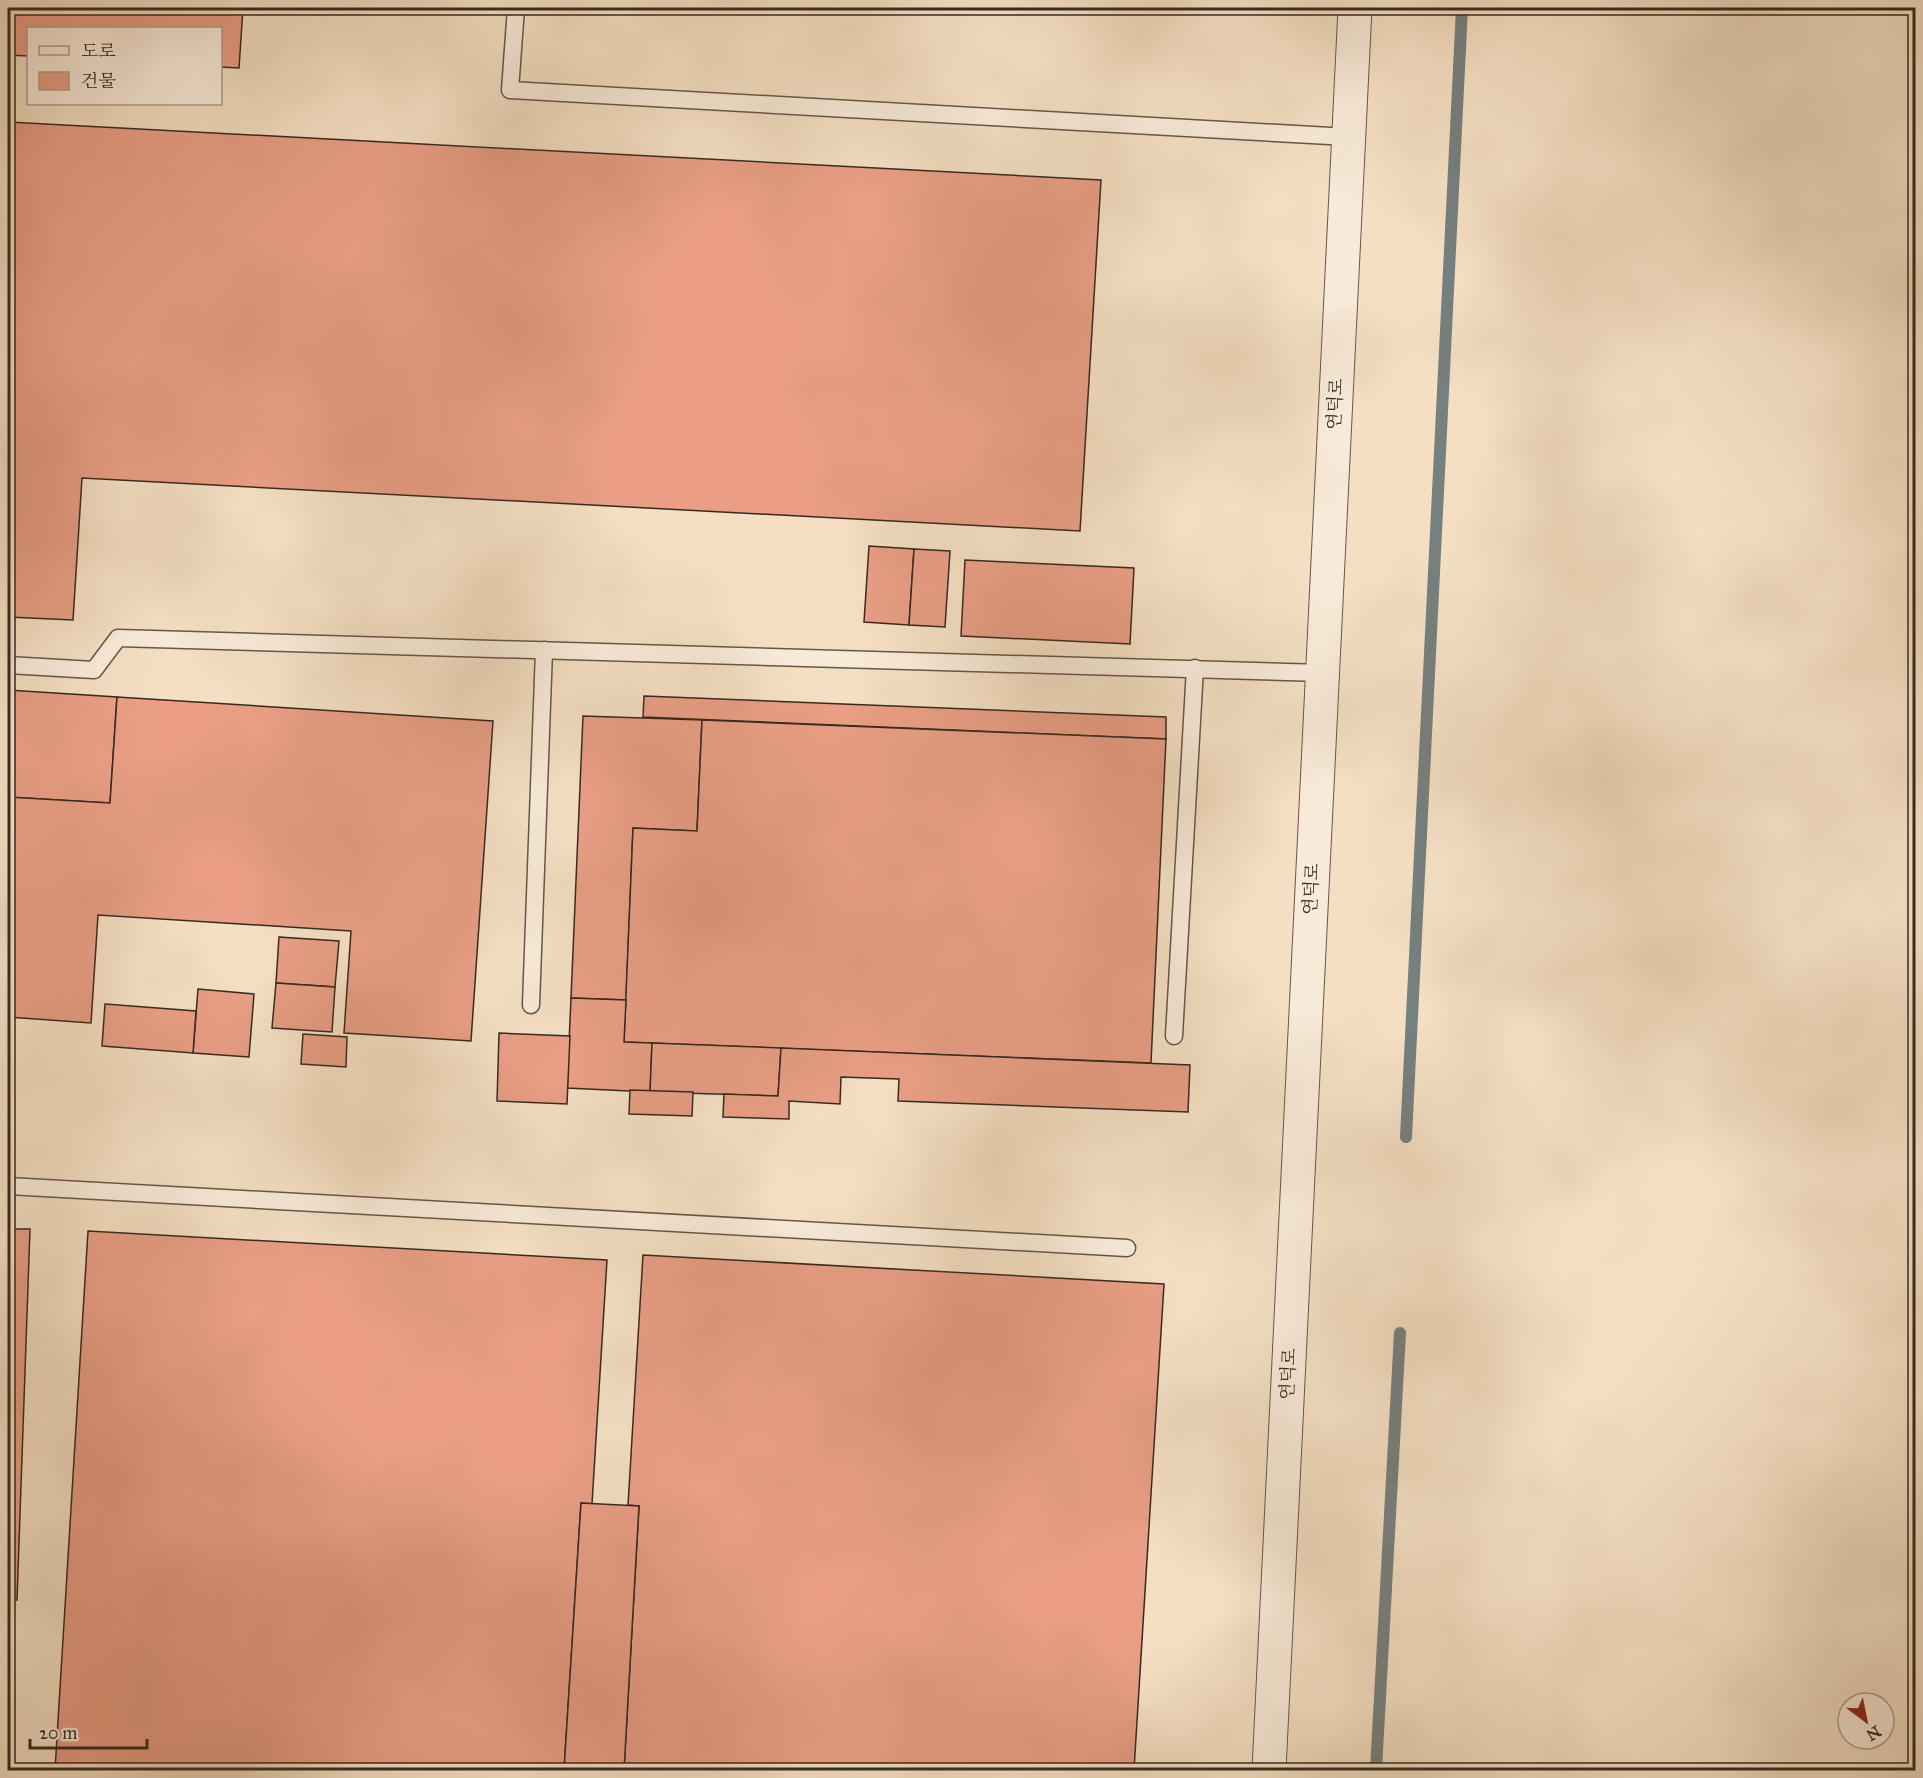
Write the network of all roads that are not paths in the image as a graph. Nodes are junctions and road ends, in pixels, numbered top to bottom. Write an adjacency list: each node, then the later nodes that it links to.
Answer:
1 (516, 8): 3 (lane)
2 (1355, 8): 3 (street, 연덕로)
3 (1348, 137): 7 (street, 연덕로)
4 (544, 650): 5 (lane); 6 (lane); 8 (lane)
5 (8, 664)
6 (1195, 668): 7 (lane); 9 (lane)
7 (1322, 673): 12 (street, 연덕로)
8 (531, 1005)
9 (1174, 1036)
10 (8, 1186): 11 (lane)
11 (1127, 1248)
12 (1269, 1770)

